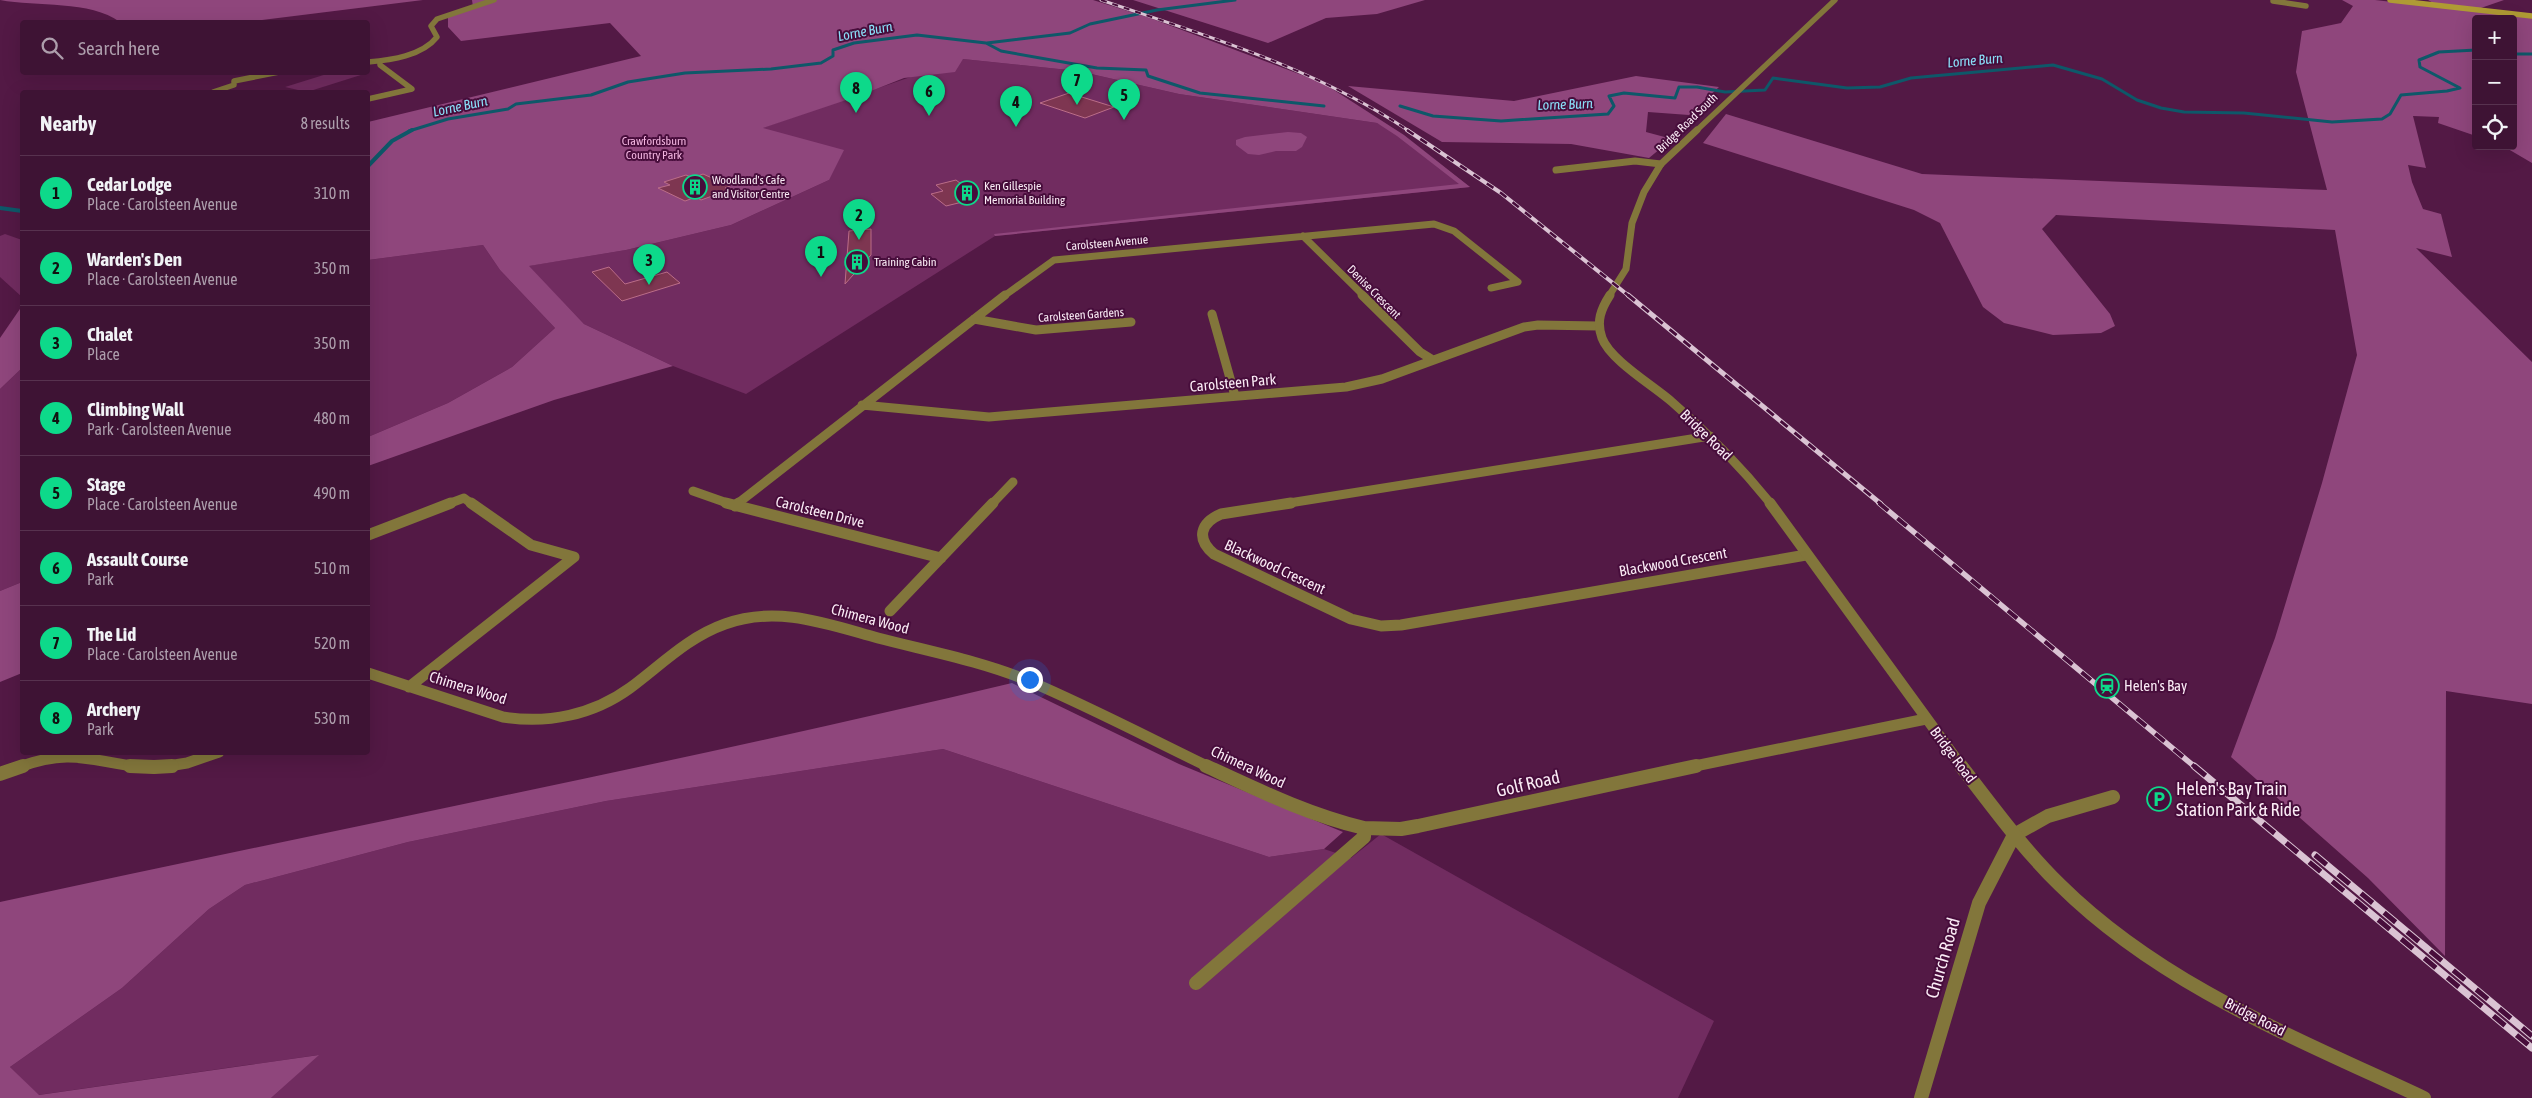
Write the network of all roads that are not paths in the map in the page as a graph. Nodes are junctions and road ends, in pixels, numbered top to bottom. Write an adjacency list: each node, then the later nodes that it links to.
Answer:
1 (494, 0): 7 (street)
2 (1835, 0): 12 (street, Bridge Road South)
3 (2312, 0): 5 (street)
4 (2390, 0): 6 (main road)
5 (2274, 1)
6 (2532, 16)
7 (380, 61): 8 (street); 11 (street)
8 (370, 62)
9 (263, 75): 10 (street)
10 (219, 90)
11 (370, 99)
12 (1661, 164): 13 (street); 19 (street, Bridge Road South)
13 (1556, 170)
14 (1302, 236): 15 (street, Carolsteen Avenue); 17 (street, Carolsteen Avenue); 20 (street, Denise Crescent)
15 (1491, 288)
16 (1212, 314): 21 (street)
17 (974, 319): 18 (street, Carolsteen Gardens); 22 (street, Carolsteen Avenue)
18 (1131, 322)
19 (1598, 326): 20 (street, Carolsteen Park); 23 (street, Bridge Road)
20 (1433, 360): 21 (street, Carolsteen Park)
21 (1235, 396): 22 (street, Carolsteen Park)
22 (862, 405): 26 (street, Carolsteen Avenue)
23 (1710, 436): 28 (street, Bridge Road); 28 (street, Blackwood Crescent)
24 (1013, 482): 29 (street)
25 (693, 491): 26 (street, Carolsteen Drive)
26 (735, 506): 29 (street, Carolsteen Drive)
27 (370, 534): 32 (street)
28 (1806, 554): 33 (street, Bridge Road)
29 (941, 558): 30 (street)
30 (890, 612)
31 (370, 674): 32 (street, Chimera Wood)
32 (409, 687): 37 (street, Chimera Wood)
33 (1926, 719): 37 (street, Golf Road); 38 (street, Bridge Road)
34 (210, 755): 35 (street)
35 (0, 774)
36 (2113, 796): 38 (street)
37 (1364, 828): 39 (street)
38 (2014, 835): 40 (street, Church Road); 41 (street, Bridge Road)
39 (1196, 983)
40 (1921, 1098)
41 (2424, 1098)

